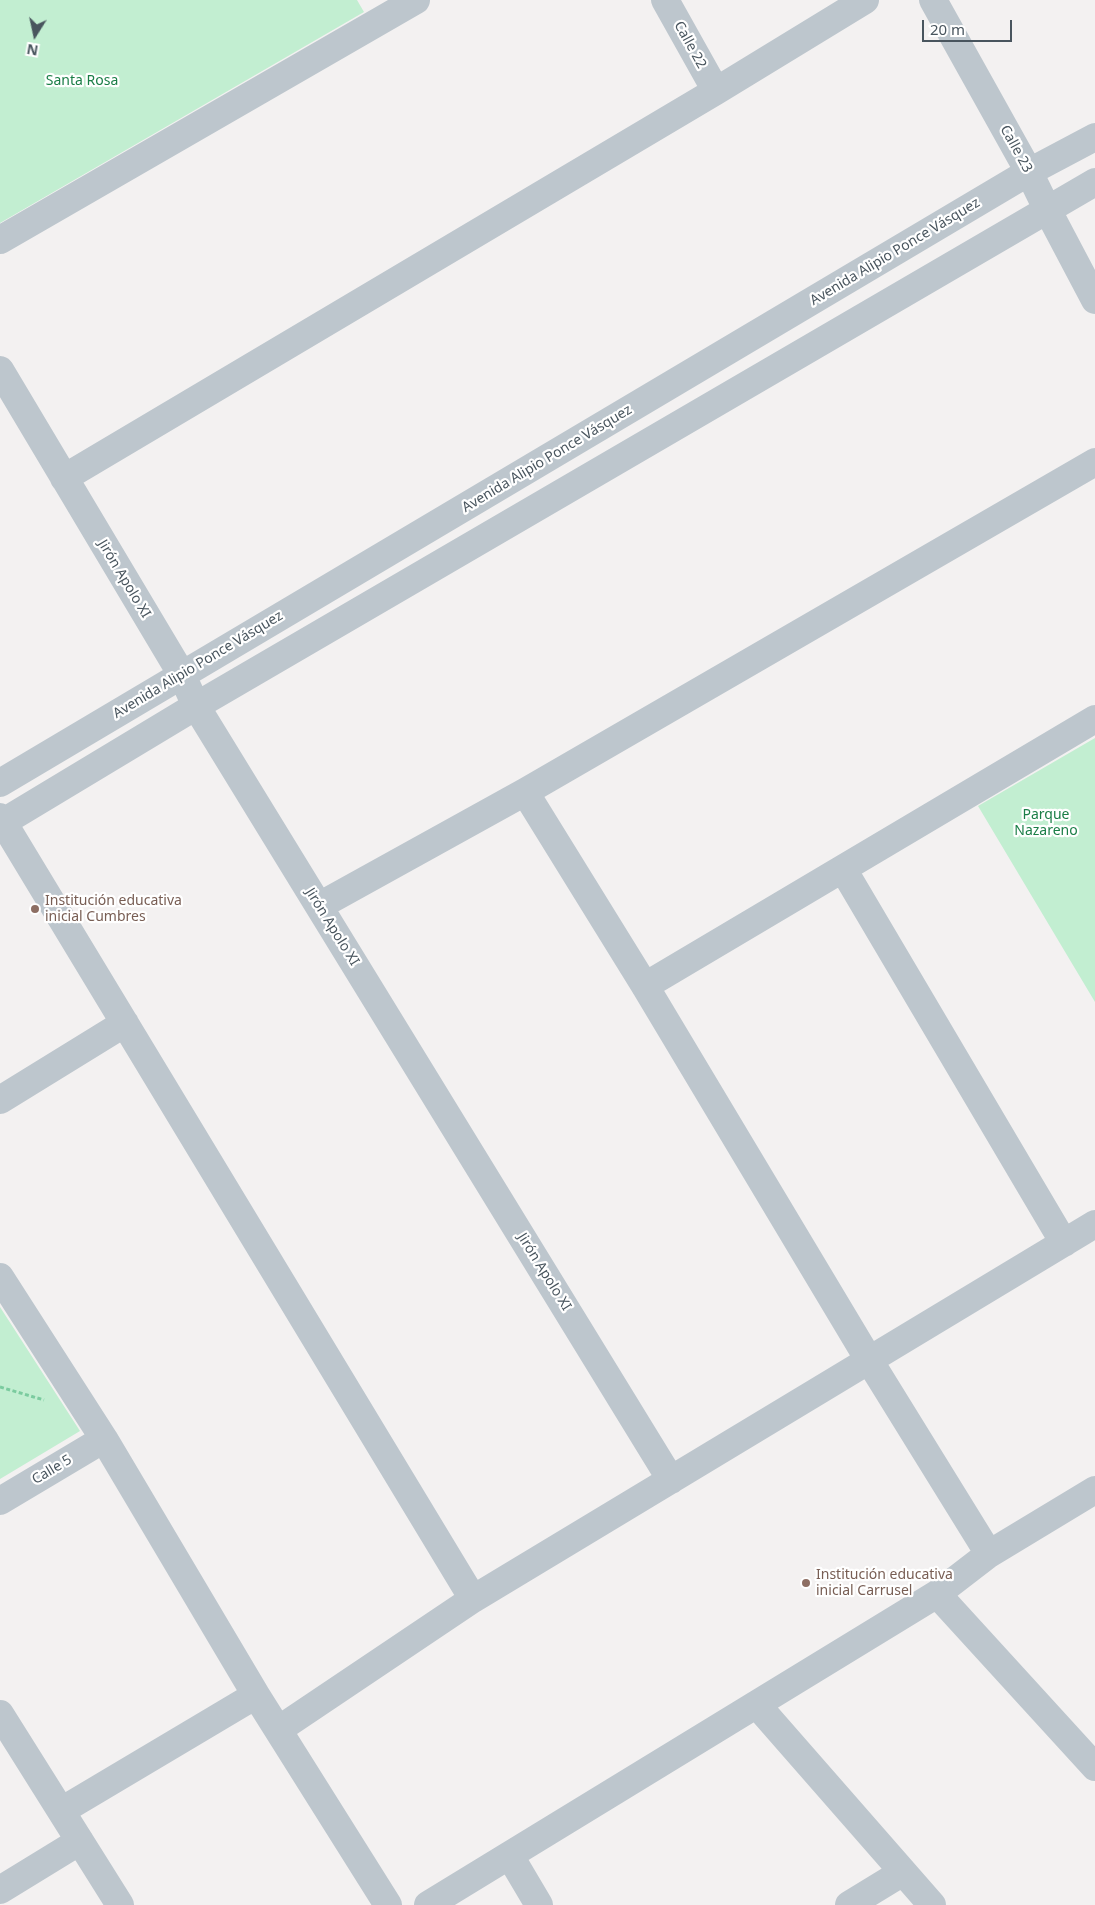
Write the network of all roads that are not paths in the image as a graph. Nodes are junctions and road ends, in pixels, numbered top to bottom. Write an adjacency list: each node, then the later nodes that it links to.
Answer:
1 (416, 0): 5 (street)
2 (665, 0): 6 (street, Calle 22)
3 (865, 0): 6 (street)
4 (933, 0): 8 (street, Calle 23)
5 (381, 9): 11 (street)
6 (716, 91): 15 (street)
7 (1095, 137): 8 (street, Avenida Alipio Ponce Vásquez)
8 (1029, 172): 10 (street, Calle 23); 16 (street, Avenida Alipio Ponce Vásquez)
9 (1095, 182): 10 (street)
10 (1047, 209): 12 (street, Calle 23); 17 (street)
11 (0, 240)
12 (1095, 300)
13 (0, 370): 15 (street, Jirón Apolo XI)
14 (1095, 462): 20 (street)
15 (64, 478): 16 (street, Jirón Apolo XI)
16 (182, 676): 17 (street, Jirón Apolo XI); 19 (street, Avenida Alipio Ponce Vásquez)
17 (196, 706): 21 (street); 23 (street, Jirón Apolo XI)
18 (1095, 719): 22 (street)
19 (0, 783)
20 (525, 792): 23 (street); 24 (street)
21 (1, 821): 25 (street)
22 (842, 868): 24 (street); 28 (street)
23 (319, 906): 32 (street, Jirón Apolo XI)
24 (645, 986): 30 (street)
25 (125, 1023): 26 (street); 37 (street)
26 (0, 1100)
27 (1095, 1224): 28 (street)
28 (1064, 1242): 30 (street)
29 (0, 1277): 31 (street)
30 (869, 1360): 32 (street); 35 (street)
31 (104, 1439): 34 (street, Calle 5); 38 (street)
32 (671, 1480): 37 (street)
33 (1095, 1490): 35 (street)
34 (0, 1501)
35 (989, 1554): 36 (street)
36 (937, 1594): 39 (street); 42 (street)
37 (473, 1599): 41 (street)
38 (256, 1695): 41 (street); 43 (street)
39 (757, 1705): 45 (street); 46 (street)
40 (0, 1714): 43 (street)
41 (278, 1730): 49 (street)
42 (1095, 1767)
43 (61, 1811): 44 (street)
44 (80, 1841): 47 (street); 48 (street)
45 (510, 1856): 50 (street); 51 (street)
46 (903, 1872): 52 (street); 53 (street)
47 (0, 1890)
48 (120, 1905)
49 (388, 1905)
50 (428, 1905)
51 (539, 1905)
52 (849, 1905)
53 (932, 1905)

